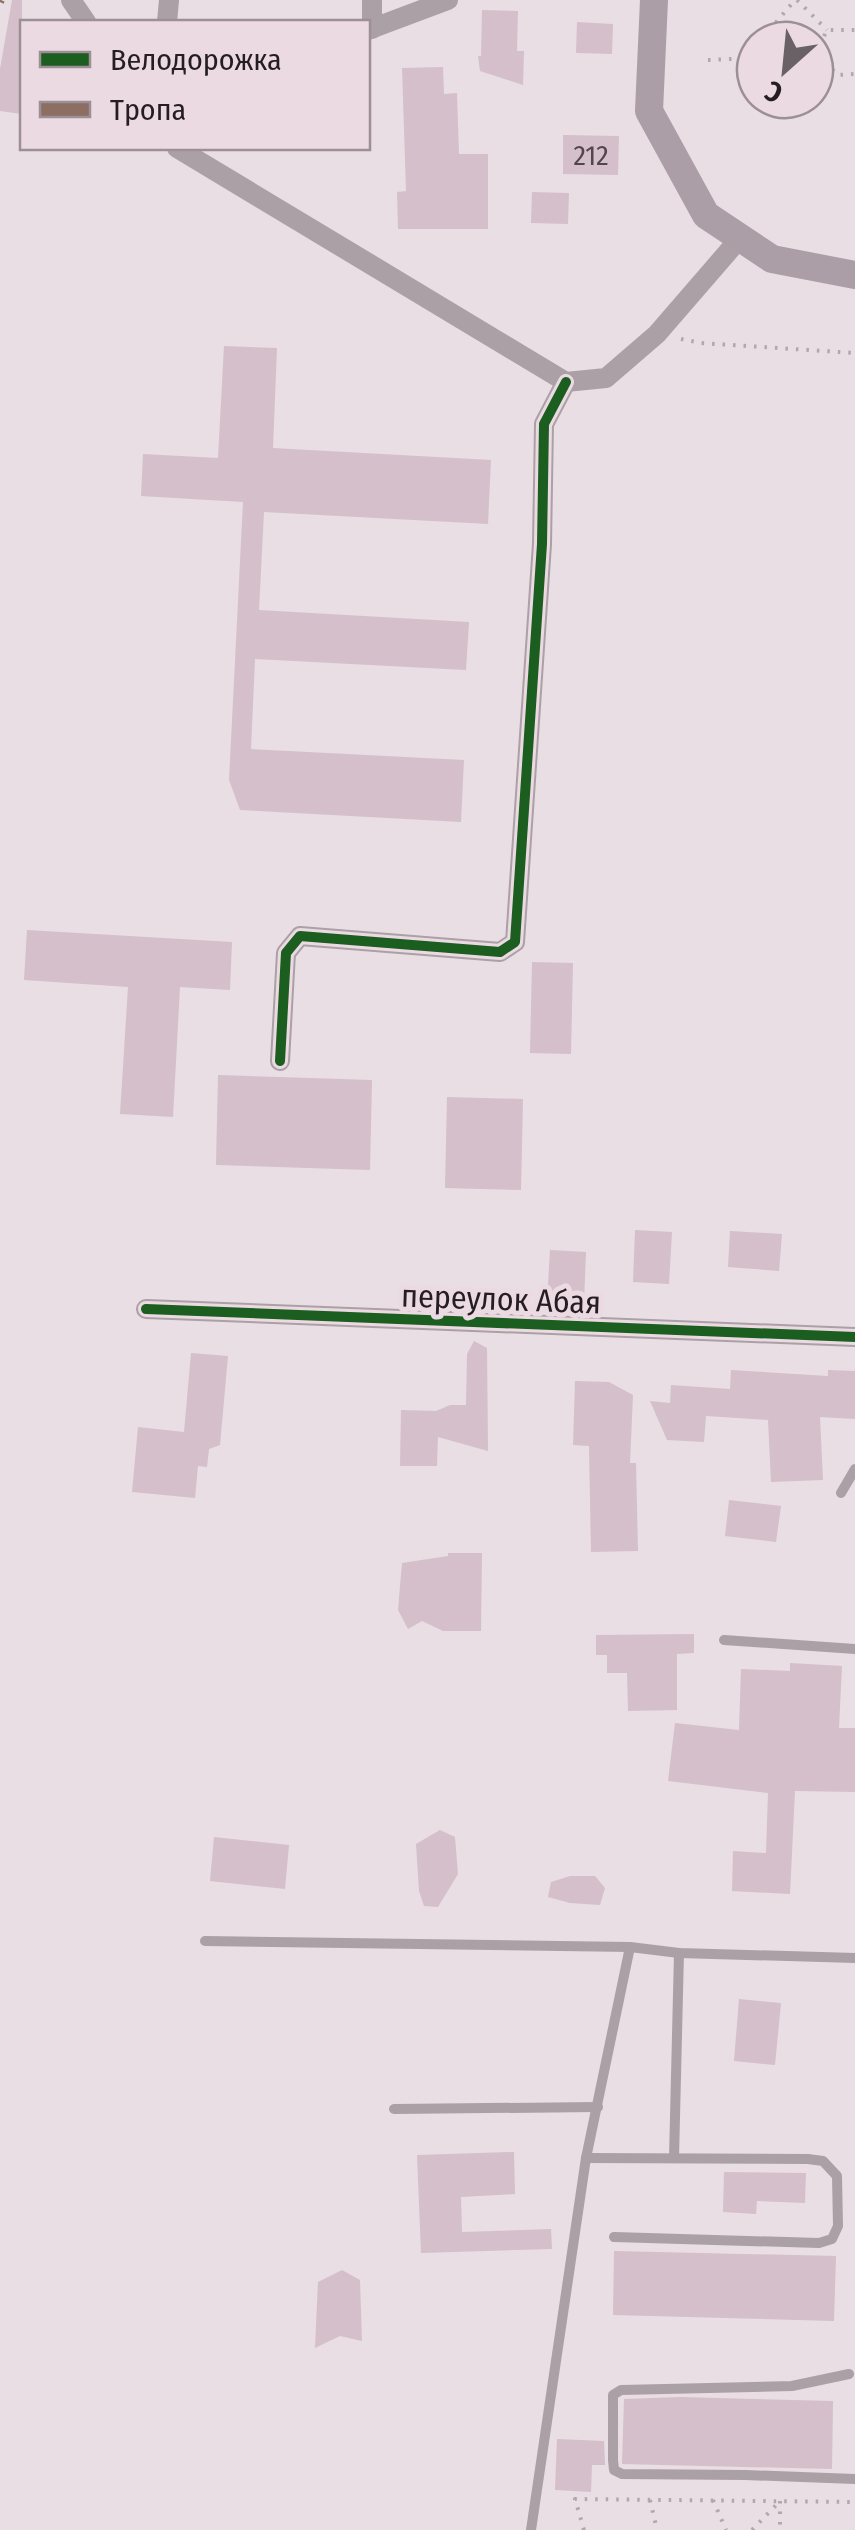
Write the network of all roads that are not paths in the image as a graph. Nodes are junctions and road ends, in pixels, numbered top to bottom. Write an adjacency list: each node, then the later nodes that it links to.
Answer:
1 (372, 0): 4 (street)
2 (448, 0): 4 (street)
3 (654, 0): 6 (main road)
4 (370, 30)
5 (180, 150): 8 (street)
6 (740, 238): 7 (main road); 8 (street)
7 (855, 275)
8 (566, 382): 9 (street)
9 (280, 1061)
10 (146, 1309): 11 (street, переулок Абая)
11 (855, 1338)
12 (855, 1469): 13 (lane)
13 (841, 1493)
14 (724, 1640): 15 (lane)
15 (855, 1649)
16 (205, 1940): 17 (lane)
17 (630, 1947): 18 (lane); 20 (lane)
18 (679, 1954): 19 (lane); 23 (lane)
19 (855, 1958)
20 (598, 2106): 21 (lane); 22 (lane)
21 (394, 2109)
22 (586, 2158): 23 (lane); 27 (lane)
23 (674, 2158): 24 (lane)
24 (614, 2236)
25 (849, 2374): 26 (lane)
26 (855, 2479)
27 (531, 2530)

